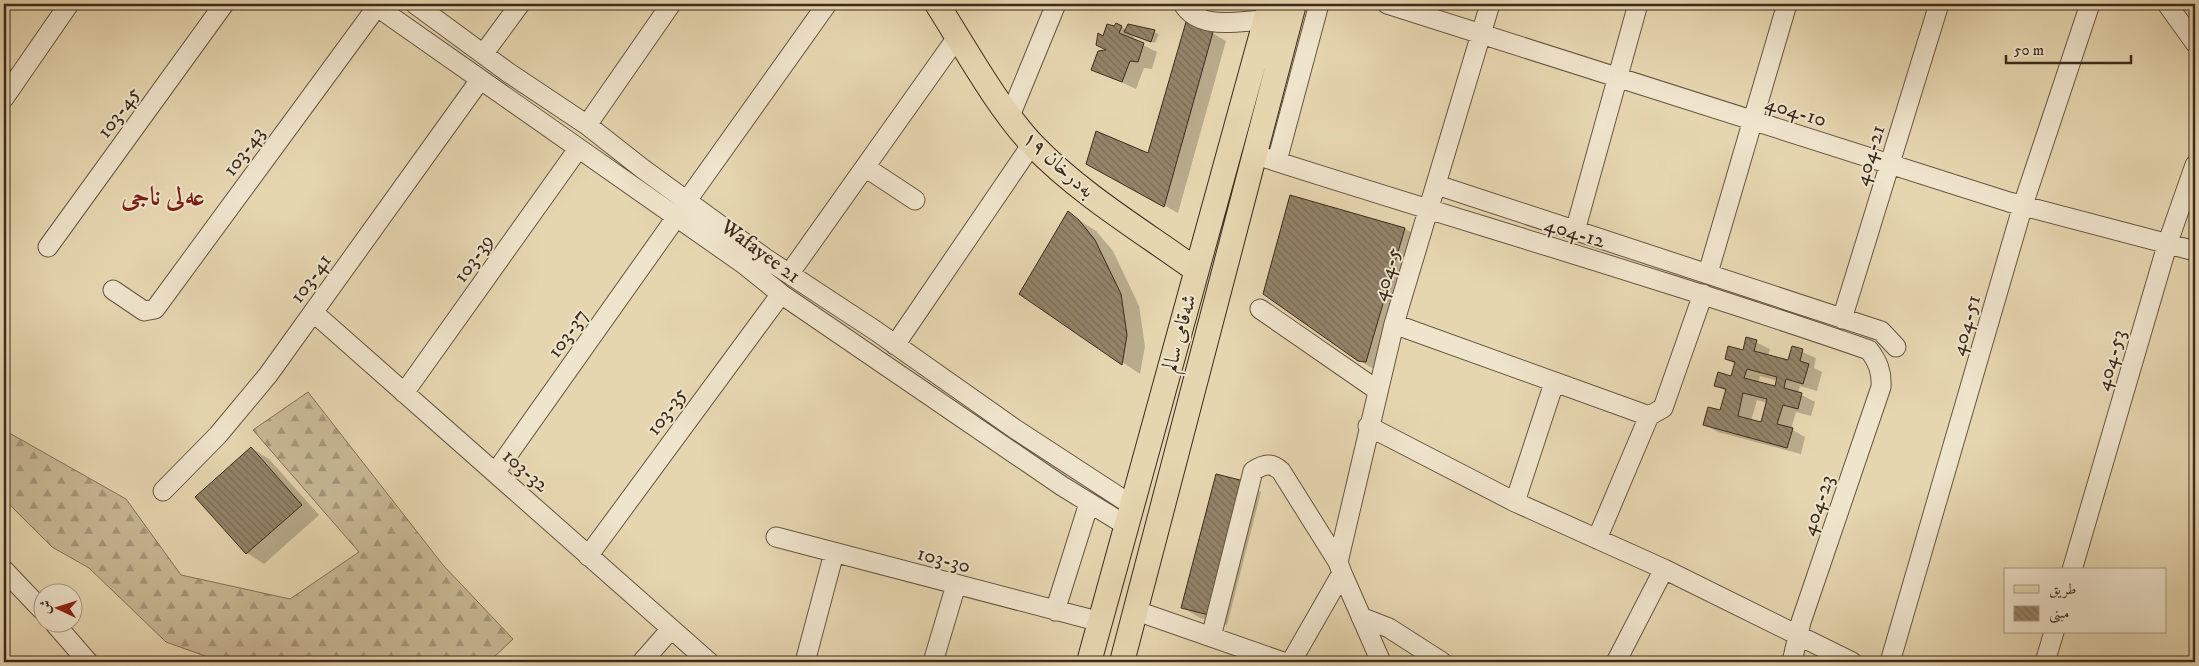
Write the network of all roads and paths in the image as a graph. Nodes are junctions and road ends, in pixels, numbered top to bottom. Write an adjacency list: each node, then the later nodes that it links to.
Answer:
1 (69, 4): 28 (street)
2 (224, 4): 47 (street, 103-45)
3 (415, 4): 25 (street, Wafayee 21)
4 (520, 4): 25 (street)
5 (671, 4): 31 (street)
6 (827, 4): 40 (street)
7 (938, 4): 23 (main road, بەدرخان ١٩)
8 (1056, 4): 29 (street)
9 (1182, 4): 21 (street)
10 (1294, 4): 34 (main road, شەقامی سالم)
11 (1319, 4): 35 (street)
12 (1387, 4): 20 (street, 404-10)
13 (1490, 4): 22 (street, 404-5)
14 (1638, 4): 26 (street)
15 (1787, 4): 30 (street)
16 (1939, 4): 36 (street, 404-21)
17 (2090, 4): 42 (street, 404-51)
18 (2167, 4): 24 (street)
19 (376, 5): 27 (street, Wafayee 21); 52 (street, 103-43)
20 (1408, 7): 22 (street, 404-10)
21 (1268, 12): 49 (main road, شەقامی سالم)
22 (1482, 34): 26 (street, 404-10); 39 (street, 404-5)
23 (958, 36): 29 (main road, بەدرخان ١٩); 38 (street)
24 (2195, 43)
25 (484, 53): 31 (street, Wafayee 21)
26 (1618, 79): 30 (street, 404-10); 45 (street)
27 (480, 80): 33 (street, Wafayee 21); 56 (street, 103-41)
28 (4, 98)
29 (1010, 116): 32 (main road, بەدرخان ١٩)
30 (1753, 121): 36 (street, 404-10); 50 (street)
31 (586, 125): 40 (street, Wafayee 21)
32 (1032, 144): 49 (main road, بەدرخان ١٩); 59 (street)
33 (578, 150): 44 (street, Wafayee 21); 64 (street, 103-39)
34 (1254, 154): 35 (street, 404-12); 83 (main road, شەقامی سالم)
35 (1277, 161): 43 (street, 404-12)
36 (1890, 164): 42 (street, 404-10); 57 (street, 404-21)
37 (2195, 165): 46 (street, 404-53)
38 (865, 167): 41 (street); 51 (street)
39 (1437, 185): 43 (street, 404-5); 45 (street)
40 (688, 200): 51 (street, Wafayee 21)
41 (915, 200)
42 (2023, 205): 46 (street, 404-10); 105 (street, 404-51)
43 (1429, 211): 54 (street, 404-12); 58 (street, 404-5)
44 (675, 219): 53 (street, Wafayee 21); 67 (street, 103-37)
45 (1575, 231): 50 (street)
46 (2168, 242): 48 (street, 404-10); 77 (street, 404-53)
47 (48, 247)
48 (2195, 250)
49 (1196, 270): 71 (main road, شەقامی سالم)
50 (1708, 273): 57 (street)
51 (789, 274): 59 (street, Wafayee 21)
52 (113, 290)
53 (781, 294): 70 (street, Wafayee 21); 75 (street, 103-35)
54 (1703, 294): 61 (street, 404-12); 65 (street)
55 (1260, 309): 63 (street)
56 (313, 312): 64 (street, 103-32); 68 (street, 103-41)
57 (1842, 319): 60 (street)
58 (1394, 324): 62 (street); 63 (street, 404-5)
59 (895, 345): 71 (street, Wafayee 21)
60 (1896, 347)
61 (1878, 362): 89 (street, 404-23)
62 (1554, 383): 65 (street); 69 (street)
63 (1377, 390): 66 (street, 404-5)
64 (404, 393): 67 (street, 103-32)
65 (1649, 416): 73 (street)
66 (1368, 426): 69 (street); 76 (street, 404-5)
67 (495, 473): 75 (street, 103-32)
68 (163, 491)
69 (1515, 502): 73 (street)
70 (1089, 503): 71 (street, Wafayee 21); 82 (street)
71 (1130, 516): 85 (main road, شەقامی سالم)
72 (776, 537): 74 (street, 103-30)
73 (1597, 539): 78 (street)
74 (834, 553): 80 (street, 103-30); 94 (street)
75 (588, 556): 86 (street, 103-32)
76 (1340, 568): 84 (street); 90 (street); 99 (street, 404-5)
77 (2073, 568)
78 (1664, 569): 89 (street); 102 (street)
79 (4, 570): 81 (street)
80 (956, 585): 82 (street, 103-30); 95 (street)
81 (32, 599)
82 (1055, 610): 85 (street, 103-30)
83 (1134, 610): 90 (street); 97 (main road, شەقامی سالم)
84 (1361, 617): 100 (street); 101 (street)
85 (1101, 622): 96 (main road, شەقامی سالم)
86 (671, 629): 92 (street); 93 (street, 103-32)
87 (63, 634): 91 (street)
88 (2053, 634): 106 (street)
89 (1797, 635): 103 (street, 404-23); 104 (street)
90 (1211, 637): 98 (street)
91 (88, 662)
92 (642, 662)
93 (709, 662)
94 (805, 662)
95 (933, 662)
96 (1089, 662)
97 (1122, 662)
98 (1283, 662)
99 (1291, 662)
100 (1381, 662)
101 (1442, 662)
102 (1616, 662)
103 (1792, 662)
104 (1852, 662)
105 (1890, 662)
106 (2045, 662)

